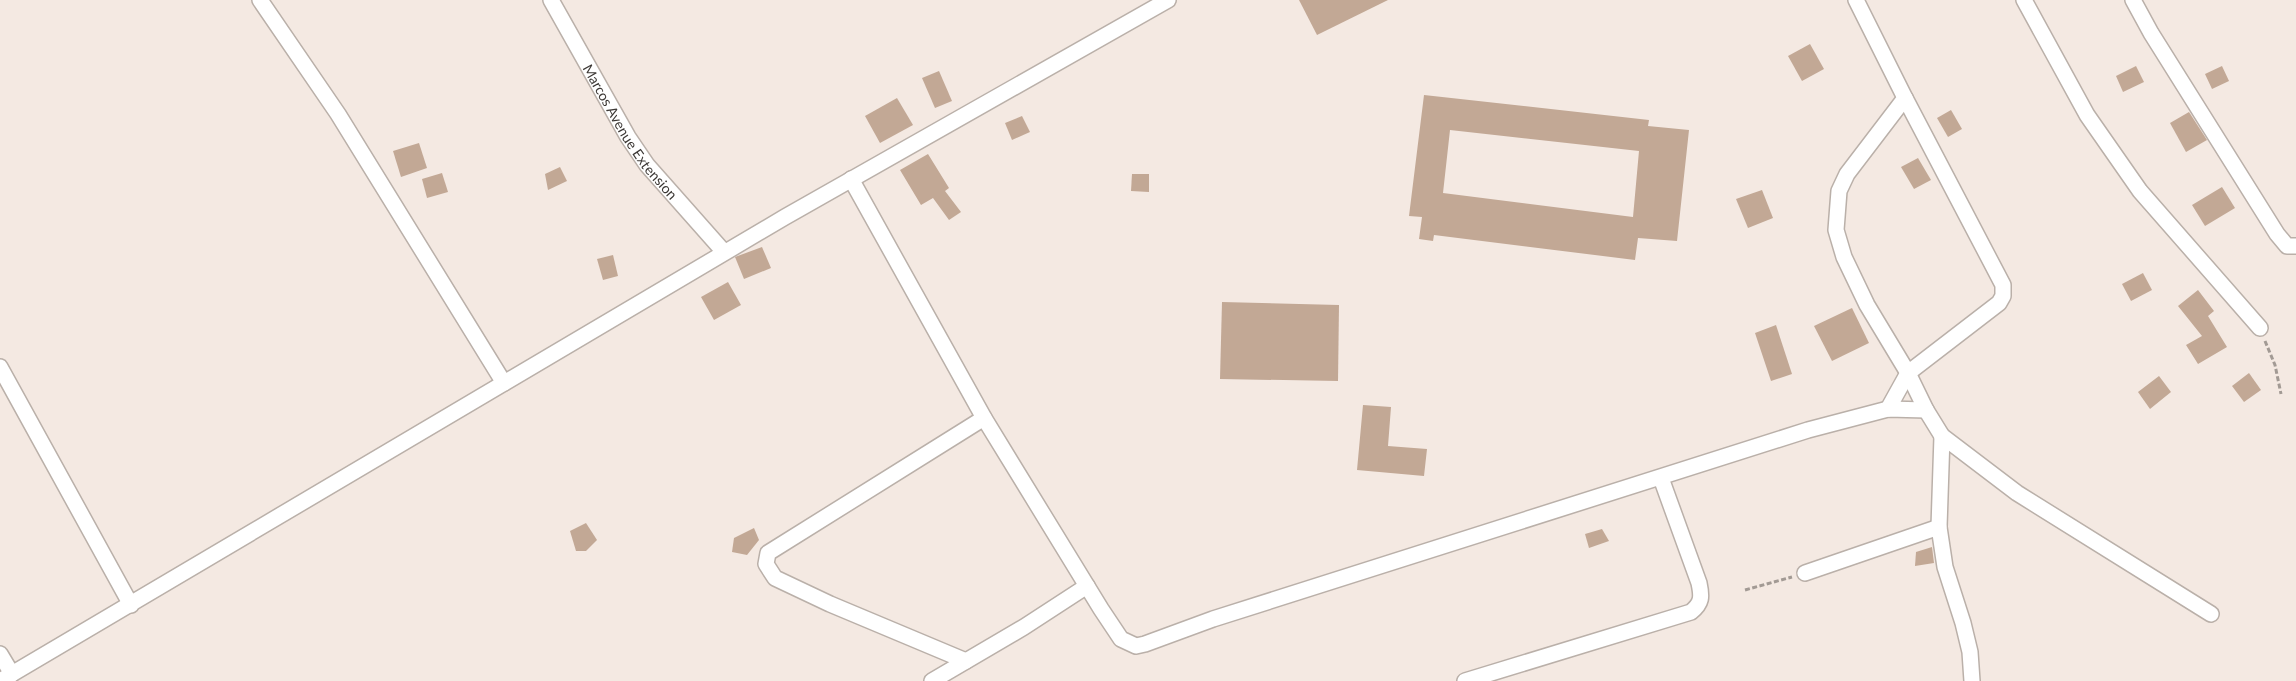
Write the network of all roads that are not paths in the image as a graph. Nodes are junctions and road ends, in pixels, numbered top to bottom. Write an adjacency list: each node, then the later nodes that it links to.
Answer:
1 (260, 0): 14 (street)
2 (551, 0): 10 (street, Marcos Avenue Extension)
3 (1168, 0): 8 (street)
4 (1856, 0): 7 (street)
5 (2024, 0): 11 (street)
6 (2133, 0): 9 (street)
7 (1905, 98): 13 (street); 13 (street)
8 (852, 180): 10 (street); 17 (street)
9 (2296, 246)
10 (724, 252): 14 (street)
11 (2260, 328)
12 (0, 367): 23 (street)
13 (1908, 373): 15 (street); 16 (street)
14 (504, 383): 23 (street)
15 (1888, 409): 16 (street); 19 (street)
16 (1926, 410): 18 (street)
17 (984, 418): 22 (street); 26 (street)
18 (1942, 436): 20 (street); 24 (street)
19 (1661, 478): 22 (street); 29 (street)
20 (1939, 528): 21 (street); 30 (street)
21 (1805, 573)
22 (1087, 586): 26 (street)
23 (131, 605): 27 (street)
24 (2211, 614)
25 (0, 654): 27 (street)
26 (966, 661): 28 (street)
27 (6, 677)
28 (932, 681)
29 (1465, 681)
30 (1972, 681)

